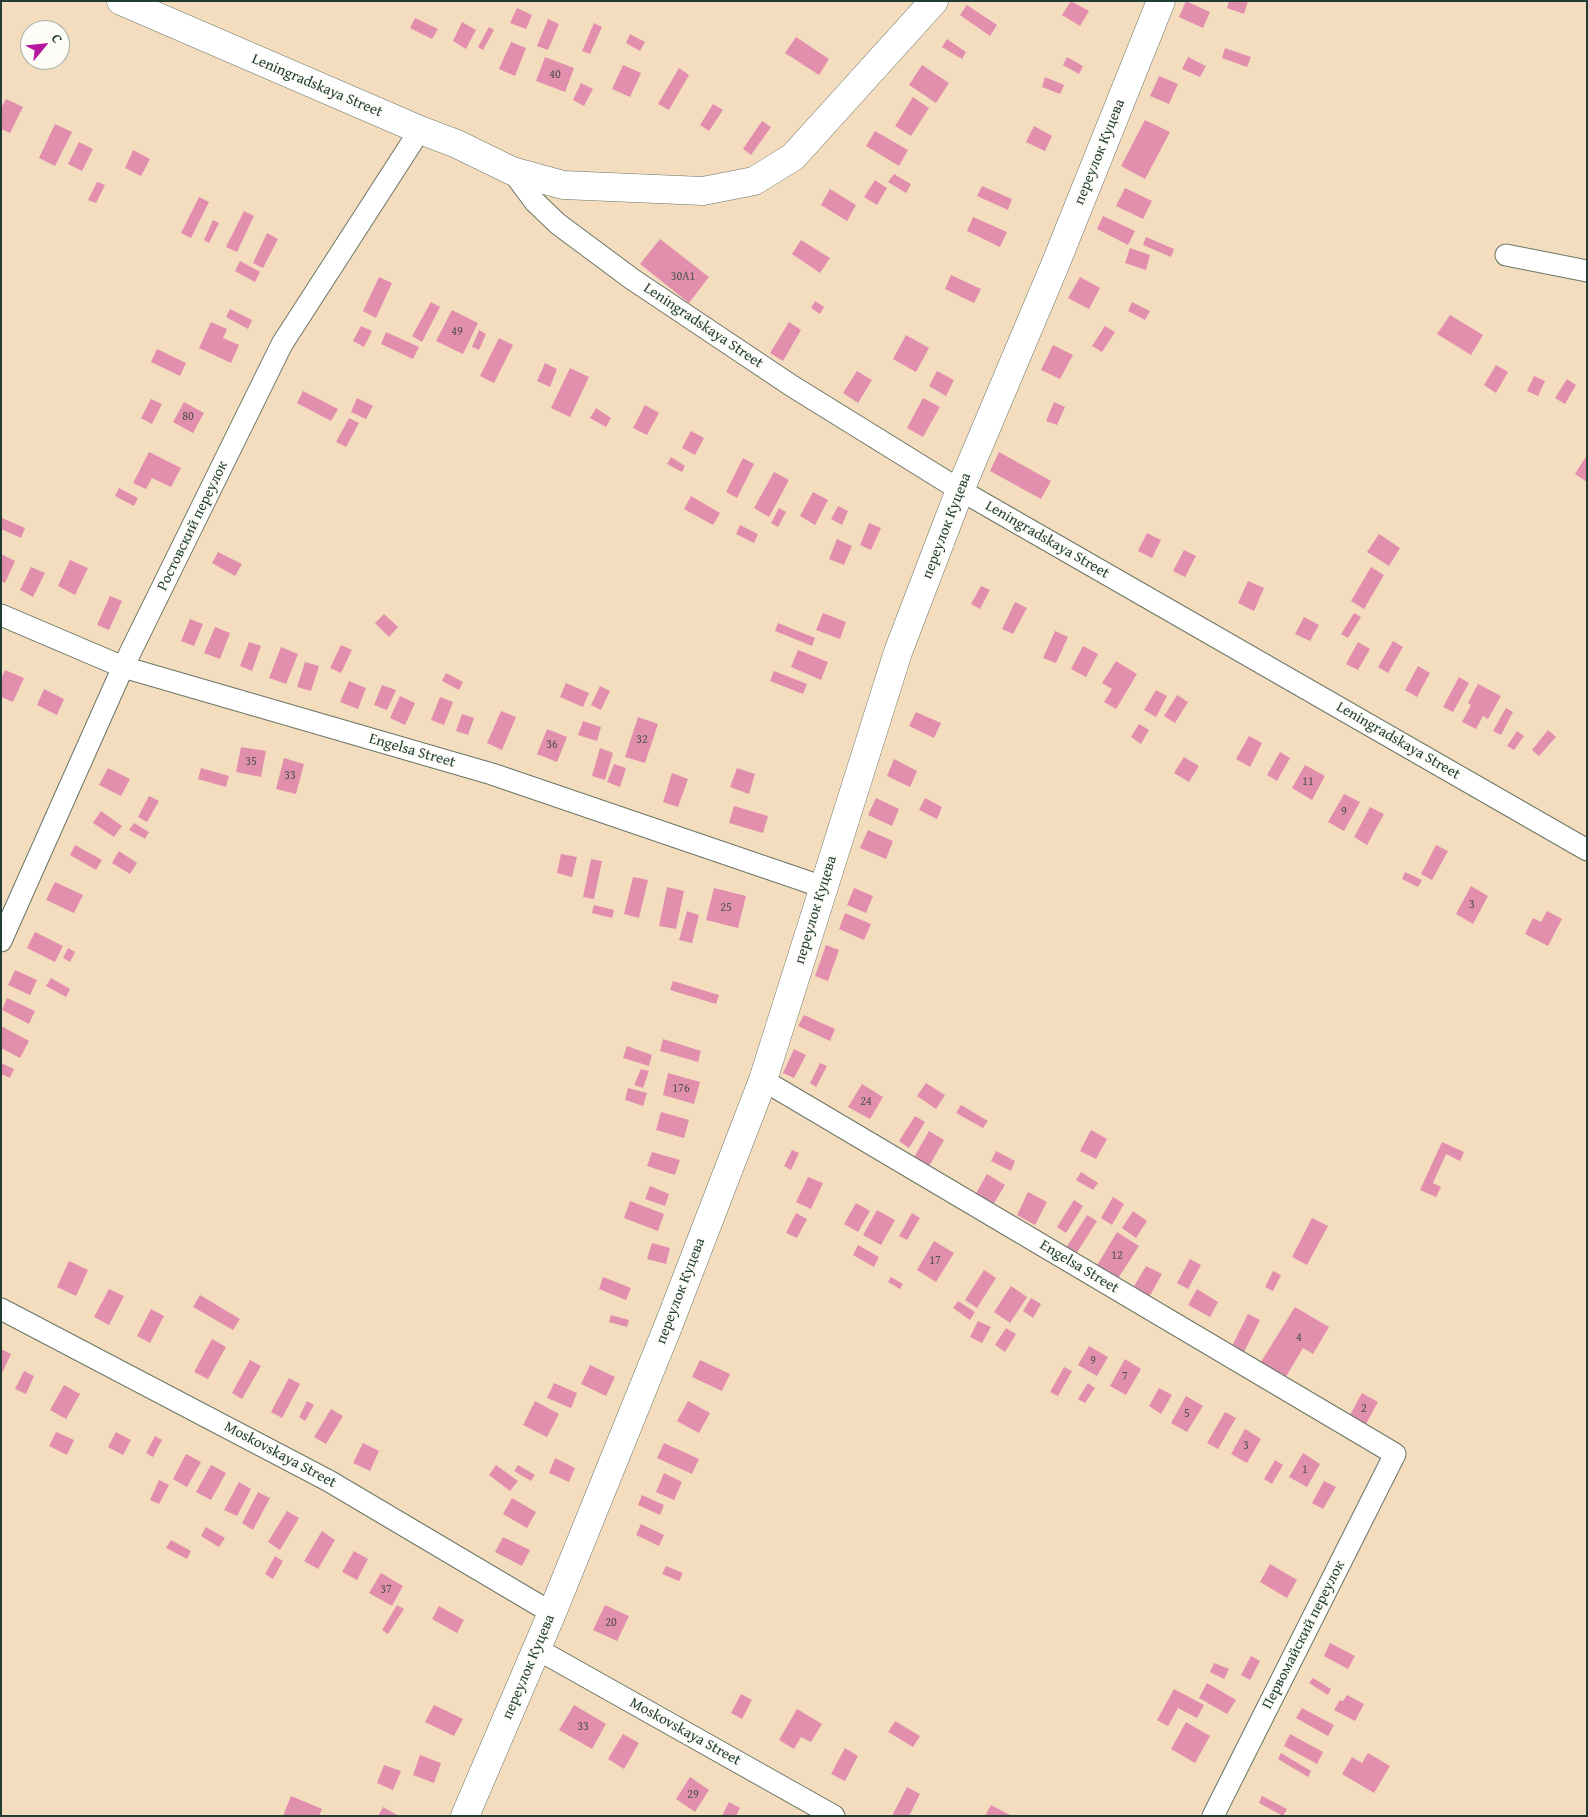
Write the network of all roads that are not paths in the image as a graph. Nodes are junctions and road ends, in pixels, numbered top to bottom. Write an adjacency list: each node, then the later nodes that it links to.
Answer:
1 (120, 1): 4 (street, Leningradskaya Street)
2 (934, 1): 5 (street, Leningradskaya Street)
3 (1161, 1): 8 (street, переулок Куцева)
4 (420, 130): 5 (street, Leningradskaya Street); 10 (street, Ростовский переулок)
5 (512, 171): 8 (street, Leningradskaya Street)
6 (1506, 255): 7 (street)
7 (1587, 271)
8 (960, 490): 11 (street, Leningradskaya Street); 12 (street, переулок Куцева)
9 (1, 615): 10 (street, Engelsa Street)
10 (123, 667): 12 (street, Engelsa Street); 13 (street, Ростовский переулок)
11 (1587, 850)
12 (823, 887): 14 (street, переулок Куцева)
13 (1, 941)
14 (763, 1080): 16 (street, Engelsa Street); 17 (street, переулок Куцева)
15 (1, 1309): 17 (street, Moskovskaya Street)
16 (1395, 1454): 21 (street, Первомайский переулок)
17 (552, 1614): 18 (street, переулок Куцева)
18 (537, 1649): 19 (street, переулок Куцева); 20 (street, Moskovskaya Street)
19 (465, 1816)
20 (834, 1816)
21 (1213, 1816)

